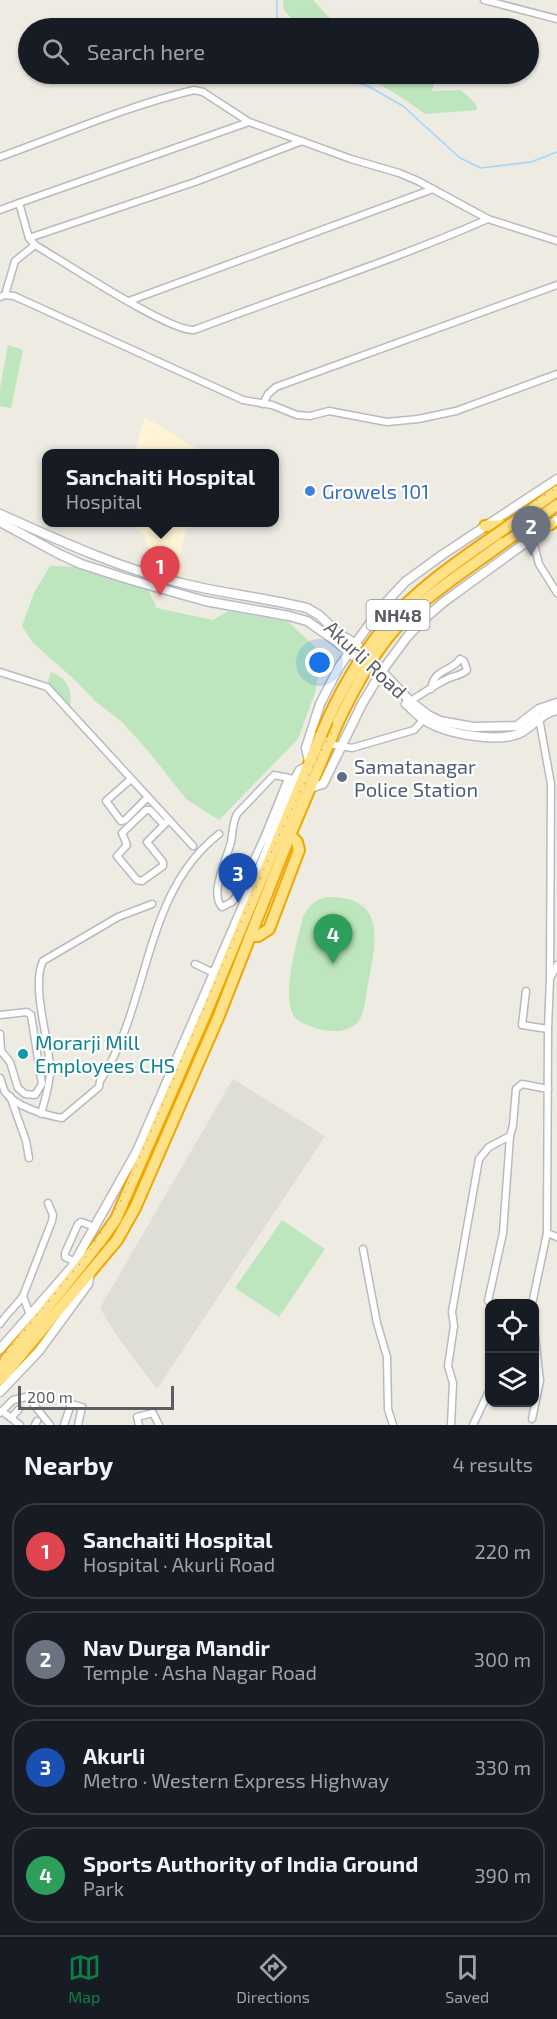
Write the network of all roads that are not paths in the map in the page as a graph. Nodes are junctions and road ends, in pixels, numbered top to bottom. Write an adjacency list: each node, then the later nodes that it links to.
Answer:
1 (484, 0): 2 (street)
2 (557, 19)
3 (249, 122): 4 (street); 5 (street); 7 (street)
4 (302, 141): 6 (street); 10 (street)
5 (0, 157)
6 (433, 189): 9 (street); 15 (street)
7 (19, 203): 8 (street); 10 (street)
8 (0, 210)
9 (488, 219): 11 (street); 15 (street)
10 (29, 238): 12 (street)
11 (557, 241)
12 (36, 245): 14 (street); 15 (street)
13 (557, 285): 17 (street)
14 (3, 296): 17 (street)
15 (129, 301)
16 (557, 374): 17 (street)
17 (263, 404)
18 (557, 481): 20 (highway); 27 (street)
19 (557, 491): 20 (highway, NH48)
20 (544, 500): 26 (highway, NH48)
21 (557, 505): 23 (highway, NH48)
22 (0, 514): 30 (street, Akurli Road)
23 (534, 521): 25 (highway); 40 (highway, NH48, bridge)
24 (0, 522): 31 (street, Akurli Road)
25 (554, 522): 28 (street)
26 (510, 525): 27 (highway); 42 (highway, NH48, bridge)
27 (485, 526): 30 (street)
28 (532, 537): 29 (street); 33 (street)
29 (557, 594)
30 (355, 644): 31 (street); 33 (street, Akurli Road)
31 (349, 653): 33 (street, Akurli Road); 42 (street)
32 (0, 672): 43 (street)
33 (381, 673): 35 (street, Akurli Road); 38 (street, Akurli Road); 41 (street)
34 (431, 689): 34 (street); 35 (street)
35 (410, 701): 38 (street, Akurli Road)
36 (557, 703): 38 (street, Akurli Road)
37 (557, 710): 39 (street, Akurli Road)
38 (426, 717): 39 (street, Akurli Road); 41 (street)
39 (539, 718): 58 (street)
40 (329, 744): 41 (street); 44 (highway, NH48)
41 (340, 746): 44 (street)
42 (308, 764): 44 (highway, NH48)
43 (128, 781): 45 (street); 45 (street)
44 (299, 782): 48 (highway, NH48); 49 (street); 49 (street); 57 (highway, NH48)
45 (145, 800): 46 (street)
46 (167, 822): 46 (street); 50 (street)
47 (219, 834): 69 (street)
48 (290, 835): 51 (highway, NH48); 52 (highway)
49 (267, 839): 57 (street)
50 (193, 846)
51 (273, 878): 52 (highway); 54 (highway, NH48)
52 (286, 884): 54 (highway)
53 (152, 904): 69 (street)
54 (250, 936): 77 (highway, NH48)
55 (195, 964): 57 (street)
56 (557, 965): 58 (street)
57 (217, 975): 61 (highway, NH48)
58 (550, 978): 62 (street)
59 (526, 991): 62 (street)
60 (0, 1015): 64 (street)
61 (197, 1024): 73 (street); 77 (highway, NH48)
62 (548, 1029): 67 (street)
63 (0, 1034): 64 (street)
64 (8, 1060): 65 (street)
65 (0, 1061)
66 (0, 1078): 68 (street)
67 (548, 1089): 70 (street); 74 (street)
68 (5, 1094): 69 (street); 71 (street)
69 (41, 1114)
70 (510, 1136): 80 (street); 101 (street)
71 (29, 1158)
72 (48, 1203): 78 (street)
73 (94, 1227): 77 (street); 77 (street)
74 (547, 1233): 75 (street); 81 (street)
75 (557, 1237)
76 (363, 1249): 100 (street)
77 (80, 1266): 79 (highway, NH48); 82 (street); 88 (street)
78 (23, 1296): 82 (street); 83 (street)
79 (64, 1297): 86 (highway, NH48); 87 (highway, NH48)
80 (488, 1299)
81 (533, 1299)
82 (30, 1315): 84 (street)
83 (0, 1324)
84 (0, 1349)
85 (537, 1353): 93 (street)
86 (0, 1367)
87 (0, 1380)
88 (0, 1392)
89 (485, 1399): 102 (street)
90 (19, 1409): 92 (street)
91 (1, 1412): 92 (street); 95 (street)
92 (11, 1418): 94 (street)
93 (532, 1419)
94 (20, 1425)
95 (50, 1425)
96 (64, 1425): 97 (street)
97 (78, 1425)
98 (139, 1425): 99 (street)
99 (159, 1425)
100 (393, 1425)
101 (451, 1425)
102 (474, 1425)

